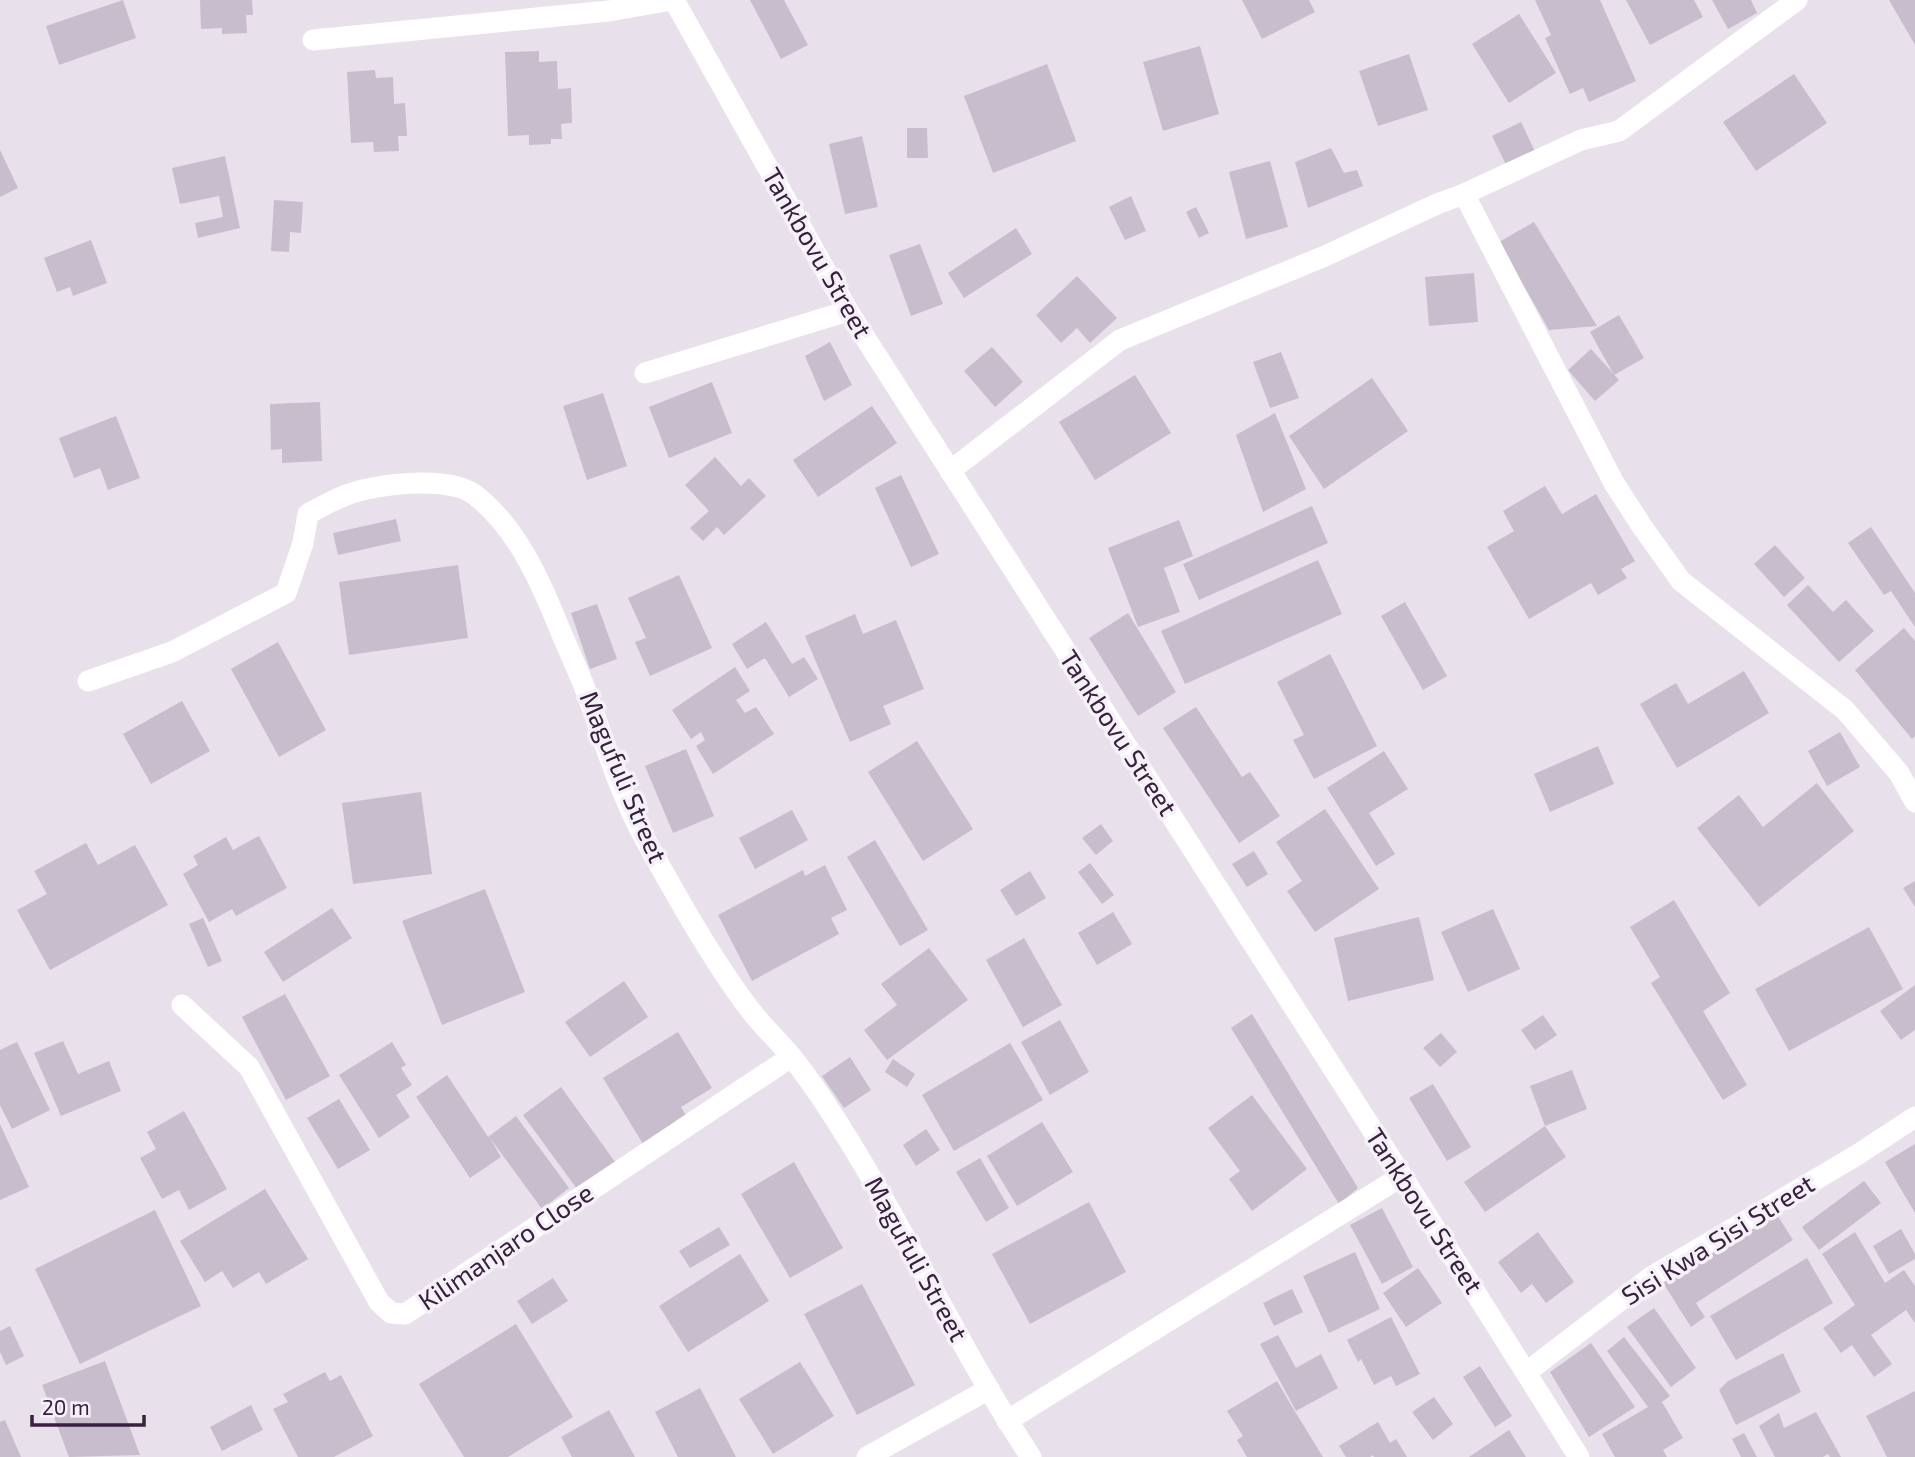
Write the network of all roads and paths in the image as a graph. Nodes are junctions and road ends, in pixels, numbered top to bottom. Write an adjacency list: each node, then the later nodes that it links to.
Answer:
1 (673, 0): 3 (street); 5 (street, Tankbovu Street)
2 (1797, 0): 4 (street)
3 (313, 40)
4 (1464, 194): 7 (street); 9 (street)
5 (848, 312): 6 (street); 7 (street, Tankbovu Street)
6 (645, 373)
7 (950, 471): 13 (street, Tankbovu Street)
8 (88, 681): 11 (street, Magufuli Street)
9 (1915, 802)
10 (182, 1005): 11 (street, Kilimanjaro Close)
11 (791, 1057): 15 (street, Magufuli Street)
12 (1915, 1117): 14 (street, Sisi Kwa Sisi Street)
13 (1402, 1176): 14 (street, Tankbovu Street); 16 (street)
14 (1527, 1372): 19 (street, Tankbovu Street)
15 (989, 1390): 16 (street, Magufuli Street); 17 (street)
16 (1007, 1421): 18 (street, Magufuli Street)
17 (867, 1457)
18 (1031, 1457)
19 (1579, 1457)

